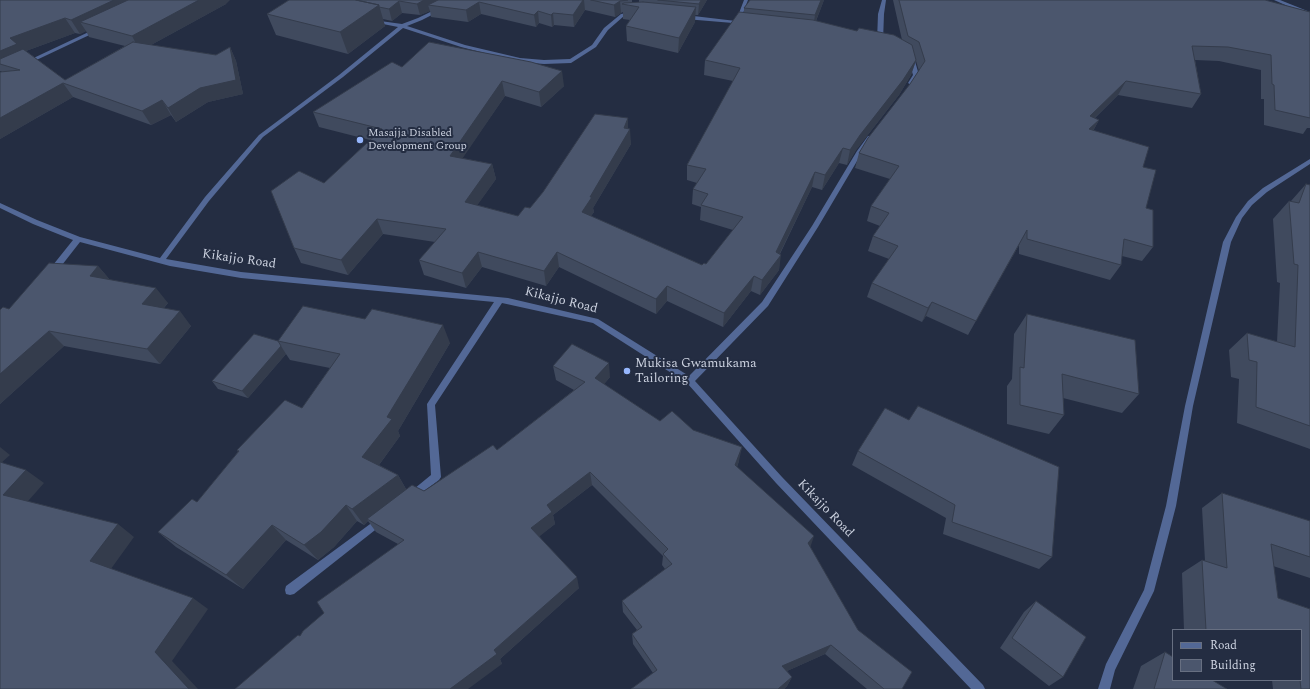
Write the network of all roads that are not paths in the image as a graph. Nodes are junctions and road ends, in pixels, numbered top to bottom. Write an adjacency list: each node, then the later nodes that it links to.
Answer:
1 (459, 0): 11 (street)
2 (746, 0): 9 (street)
3 (884, 0): 14 (street)
4 (1276, 0): 6 (street)
5 (643, 13): 11 (street)
6 (1310, 14)
7 (678, 16): 9 (street)
8 (371, 20): 11 (street)
9 (738, 22): 10 (street)
10 (750, 24)
11 (402, 26): 23 (street)
12 (104, 27): 17 (street)
13 (873, 40): 14 (street)
14 (880, 41): 15 (street)
15 (887, 44)
16 (905, 54): 18 (street)
17 (20, 65)
18 (906, 91)
19 (874, 133): 26 (street)
20 (1310, 161): 31 (street)
21 (0, 205): 22 (street, Kikajjo Road)
22 (78, 239): 23 (street, Kikajjo Road); 24 (street)
23 (161, 261): 25 (street, Kikajjo Road)
24 (49, 276)
25 (499, 301): 26 (street, Kikajjo Road); 27 (street)
26 (690, 381): 30 (street, Kikajjo Road)
27 (406, 500)
28 (387, 515): 29 (street)
29 (290, 590)
30 (979, 689)
31 (1104, 689)

